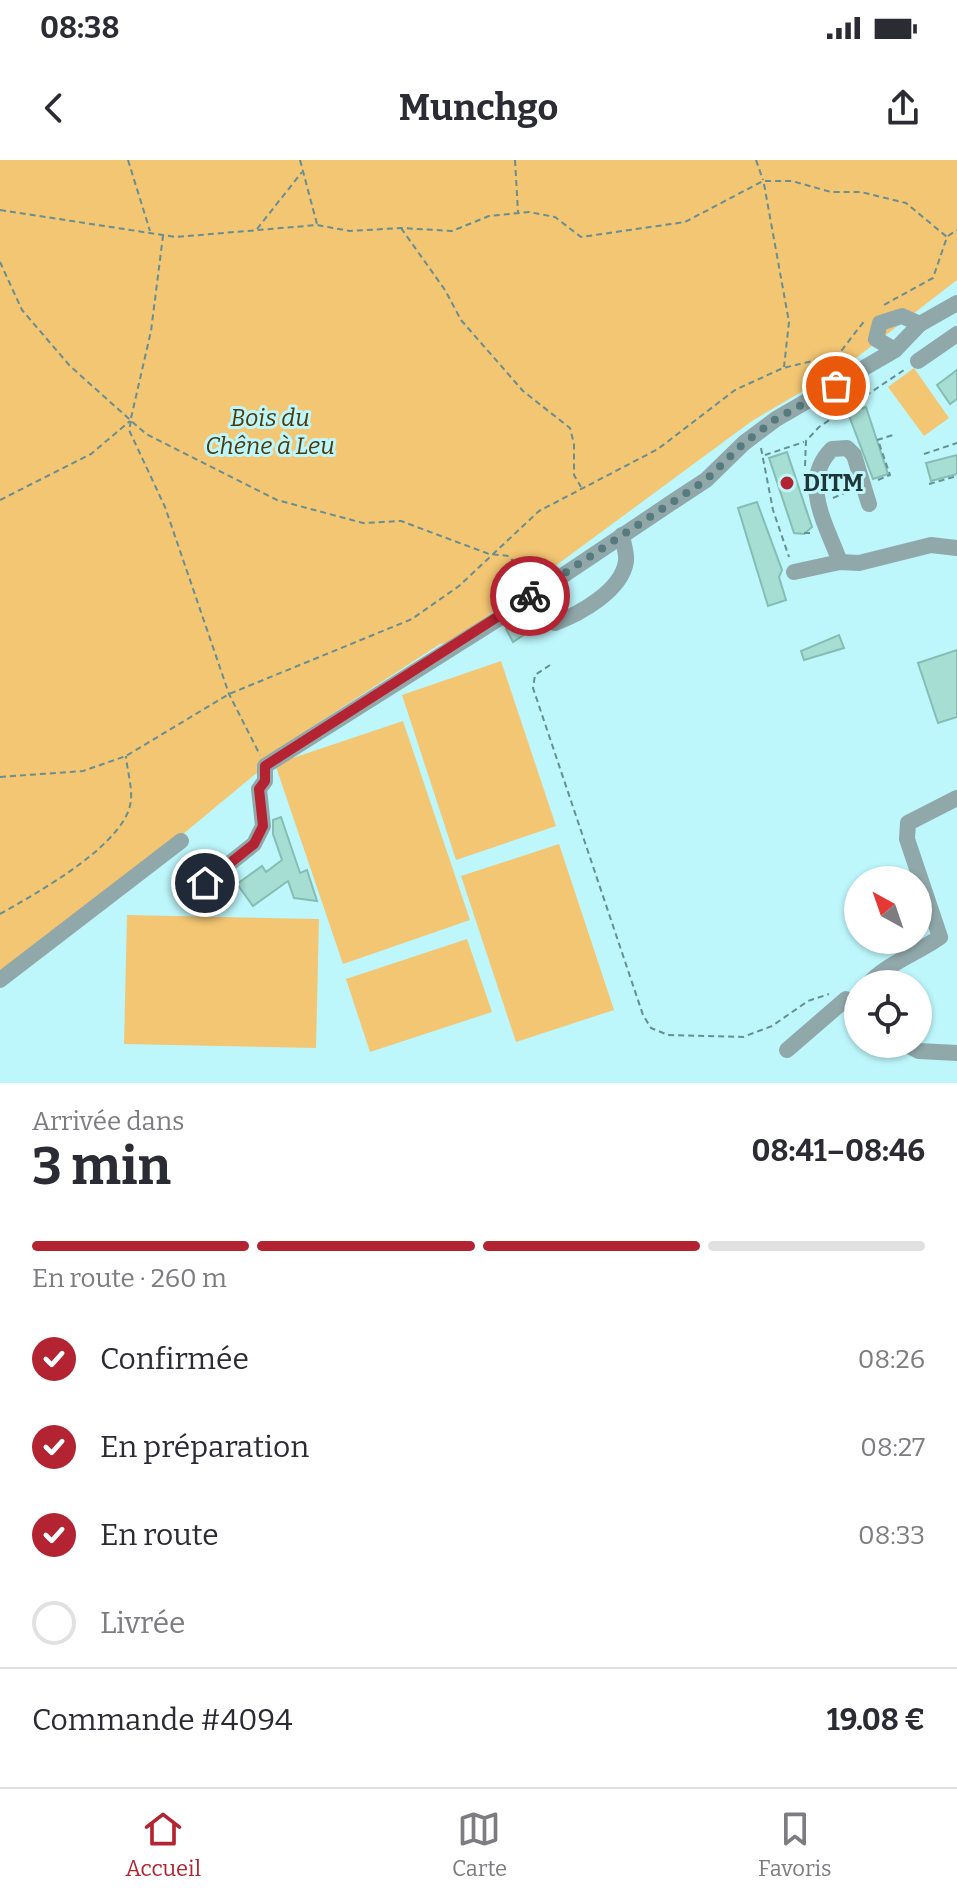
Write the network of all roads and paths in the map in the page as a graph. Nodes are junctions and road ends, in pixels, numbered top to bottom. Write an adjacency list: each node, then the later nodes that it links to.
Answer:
1 (128, 160): 13 (path)
2 (300, 160): 5 (path)
3 (515, 160): 8 (path)
4 (756, 160): 6 (path)
5 (302, 172): 9 (path); 11 (path)
6 (763, 182): 8 (path); 15 (path); 22 (path)
7 (0, 210): 13 (path)
8 (518, 213): 10 (path)
9 (317, 225): 10 (path); 11 (path)
10 (401, 228): 34 (path)
11 (257, 230): 14 (path)
12 (957, 230): 15 (path)
13 (151, 232): 14 (path)
14 (163, 236): 23 (path)
15 (947, 237): 22 (path)
16 (0, 262): 23 (path)
17 (957, 303): 18 (street)
18 (920, 324): 20 (street); 20 (street)
19 (957, 334): 21 (street)
20 (895, 350): 38 (street)
21 (918, 361): 25 (path)
22 (783, 368): 34 (path)
23 (131, 420): 35 (path); 40 (path); 45 (path)
24 (893, 435): 33 (path)
25 (806, 441): 29 (path); 32 (path)
26 (957, 443): 28 (path)
27 (760, 447): 29 (path)
28 (924, 454)
29 (763, 455): 42 (path)
30 (957, 476): 31 (path)
31 (929, 484)
32 (813, 485): 33 (street); 36 (street)
33 (863, 485): 36 (path); 37 (street)
34 (581, 489): 40 (path)
35 (0, 500)
36 (819, 503): 41 (street)
37 (869, 504)
38 (622, 535): 43 (street); 43 (street)
39 (957, 548): 41 (street)
40 (489, 554): 43 (path); 45 (path)
41 (840, 562): 42 (street)
42 (794, 572)
43 (540, 589): 47 (street)
44 (550, 665): 55 (path)
45 (229, 694): 46 (path); 47 (path)
46 (126, 756): 48 (path); 52 (path)
47 (265, 766): 51 (street)
48 (0, 777)
49 (957, 798): 53 (street)
50 (181, 841): 54 (street)
51 (205, 883)
52 (0, 914)
53 (884, 970)
54 (0, 980)
55 (844, 999)
56 (844, 1007): 57 (street)
57 (787, 1050)
58 (932, 1052): 59 (street)
59 (957, 1053)

